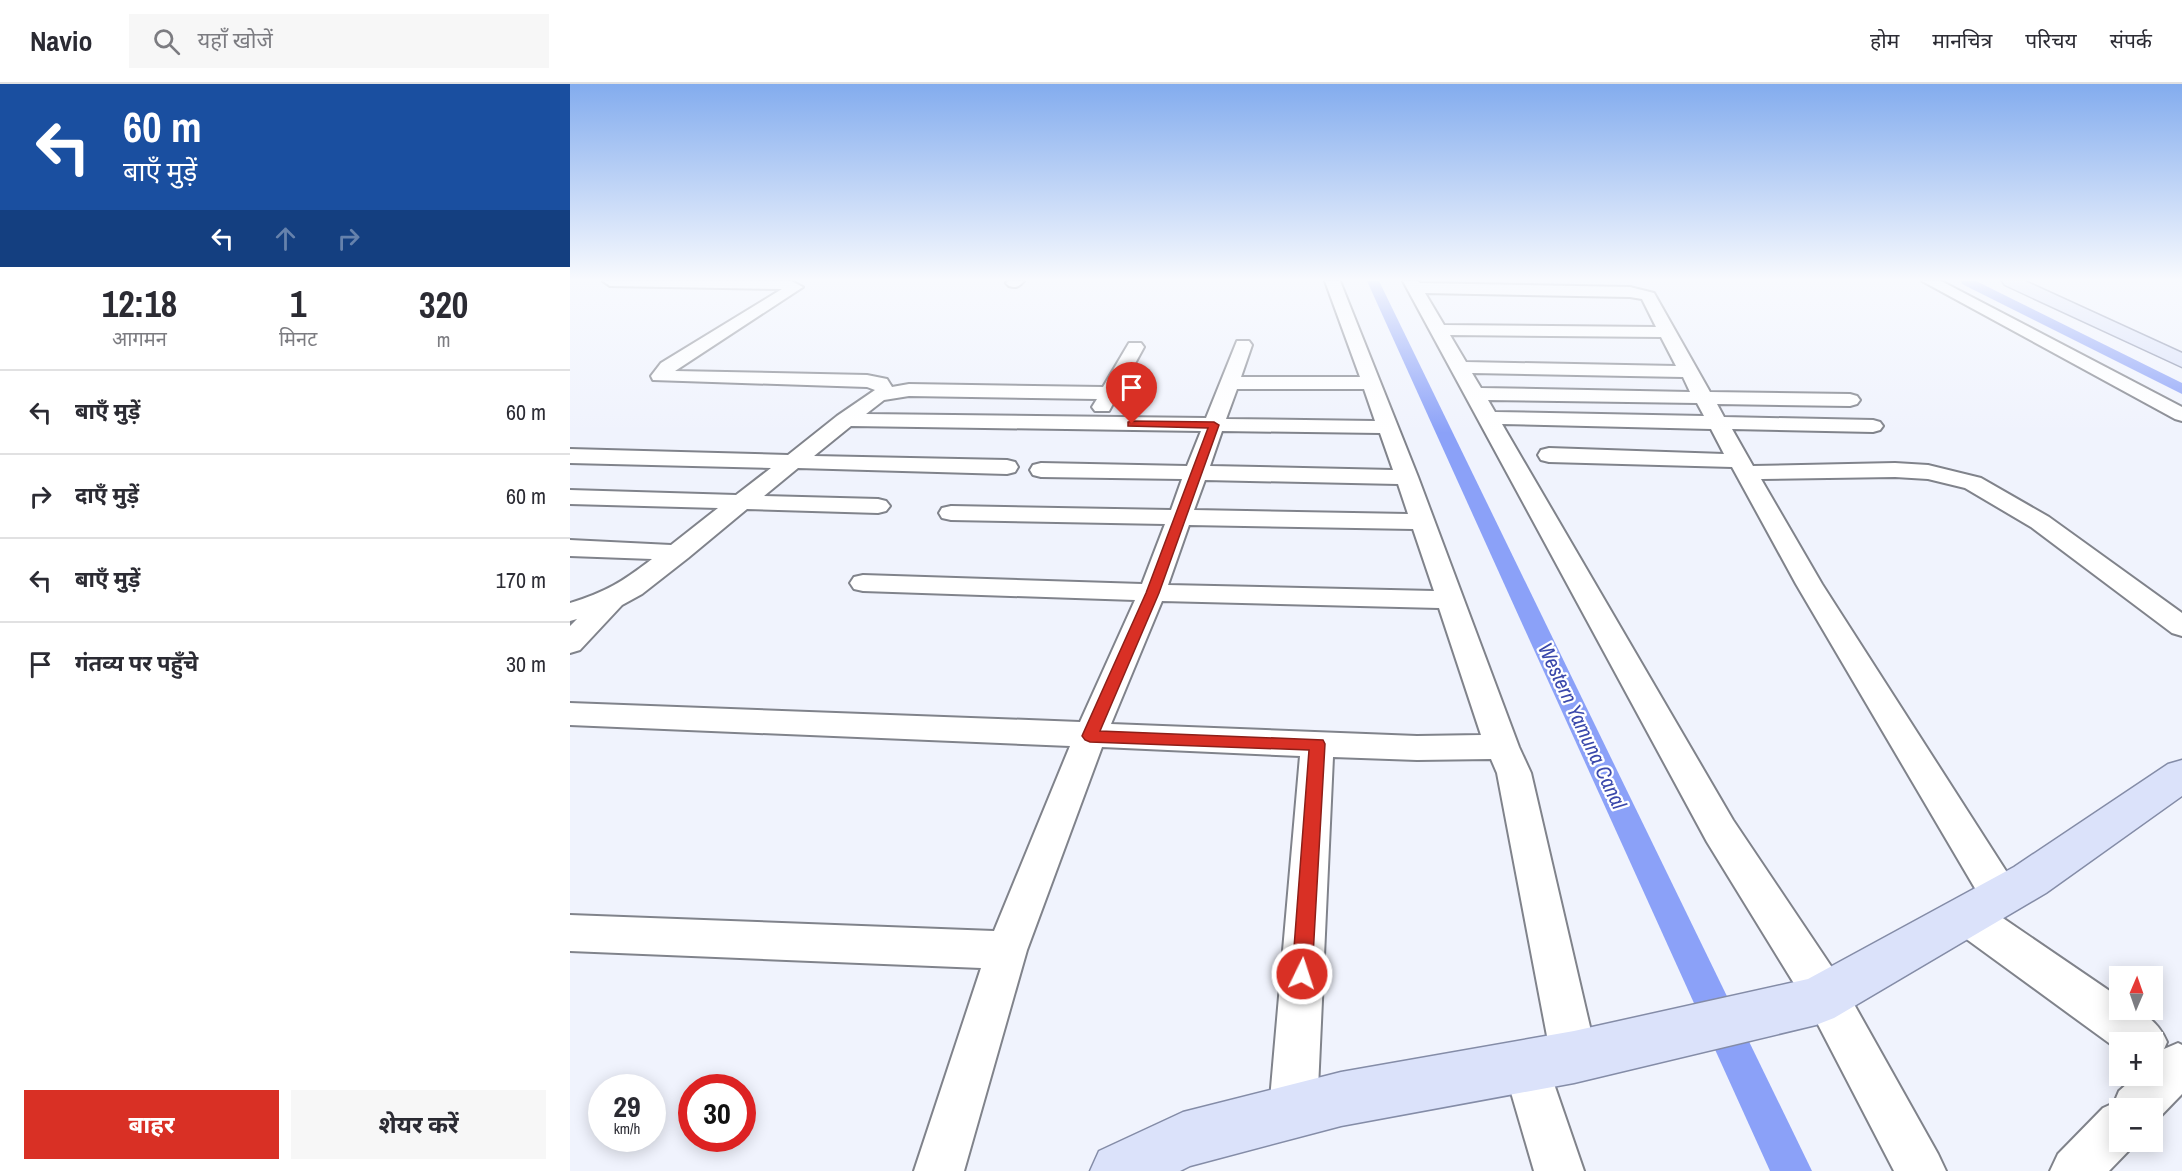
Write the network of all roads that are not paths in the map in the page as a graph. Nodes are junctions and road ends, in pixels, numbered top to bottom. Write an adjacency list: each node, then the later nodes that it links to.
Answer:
1 (724, 332): 18 (street)
2 (1352, 332): 17 (street)
3 (1452, 332): 15 (street)
4 (1664, 332): 5 (street)
5 (1667, 332): 13 (street)
6 (2025, 332): 23 (street)
7 (2119, 332): 14 (main road)
8 (1243, 345): 16 (street)
9 (1135, 347): 19 (street)
10 (1498, 348): 11 (street)
11 (1534, 348)
12 (1653, 351): 13 (street)
13 (1684, 361): 15 (street); 20 (street)
14 (2182, 361)
15 (1460, 367): 22 (street)
16 (1229, 383): 17 (street); 27 (street)
17 (1372, 383): 29 (street)
18 (886, 393): 19 (street); 24 (street)
19 (1111, 393): 26 (street)
20 (1705, 398): 21 (street); 22 (street); 25 (street)
21 (1850, 400)
22 (1483, 406): 25 (street); 61 (street)
23 (2182, 415)
24 (844, 420): 26 (street); 32 (street)
25 (1719, 423): 28 (street); 34 (street)
26 (1090, 424): 27 (street)
27 (1214, 425): 29 (street); 36 (street)
28 (1873, 426)
29 (1388, 427): 37 (street)
30 (1549, 456): 34 (street)
31 (573, 458): 32 (street)
32 (792, 461): 33 (street); 39 (street)
33 (1006, 467)
34 (1744, 467): 51 (street); 58 (street)
35 (1041, 470): 36 (street)
36 (1197, 473): 37 (street); 42 (street)
37 (1407, 477): 43 (street)
38 (570, 497): 39 (street)
39 (740, 502): 40 (street); 45 (street)
40 (878, 506)
41 (951, 513): 42 (street)
42 (1180, 519): 43 (street); 47 (street)
43 (1423, 522): 49 (street)
44 (570, 548): 45 (street)
45 (679, 553): 48 (street)
46 (863, 583): 47 (street)
47 (1152, 593): 49 (street); 54 (street)
48 (612, 599): 50 (street); 52 (street)
49 (1451, 600): 56 (street)
50 (570, 612)
51 (2182, 627)
52 (570, 643)
53 (570, 714): 54 (street)
54 (1090, 736): 55 (street); 60 (street)
55 (1317, 744): 56 (street); 65 (street)
56 (1502, 747): 63 (street)
57 (2182, 775): 58 (main road)
58 (1984, 907): 61 (main road); 62 (street)
59 (570, 933): 60 (street)
60 (1006, 950): 67 (street)
61 (1821, 999): 63 (main road); 70 (street)
62 (2164, 1056): 64 (street)
63 (1566, 1058): 65 (main road); 69 (street)
64 (2141, 1098)
65 (1293, 1111): 68 (main road)
66 (2109, 1136): 71 (street)
67 (939, 1171)
68 (1119, 1171)
69 (1559, 1171)
70 (1921, 1171)
71 (2074, 1171)

